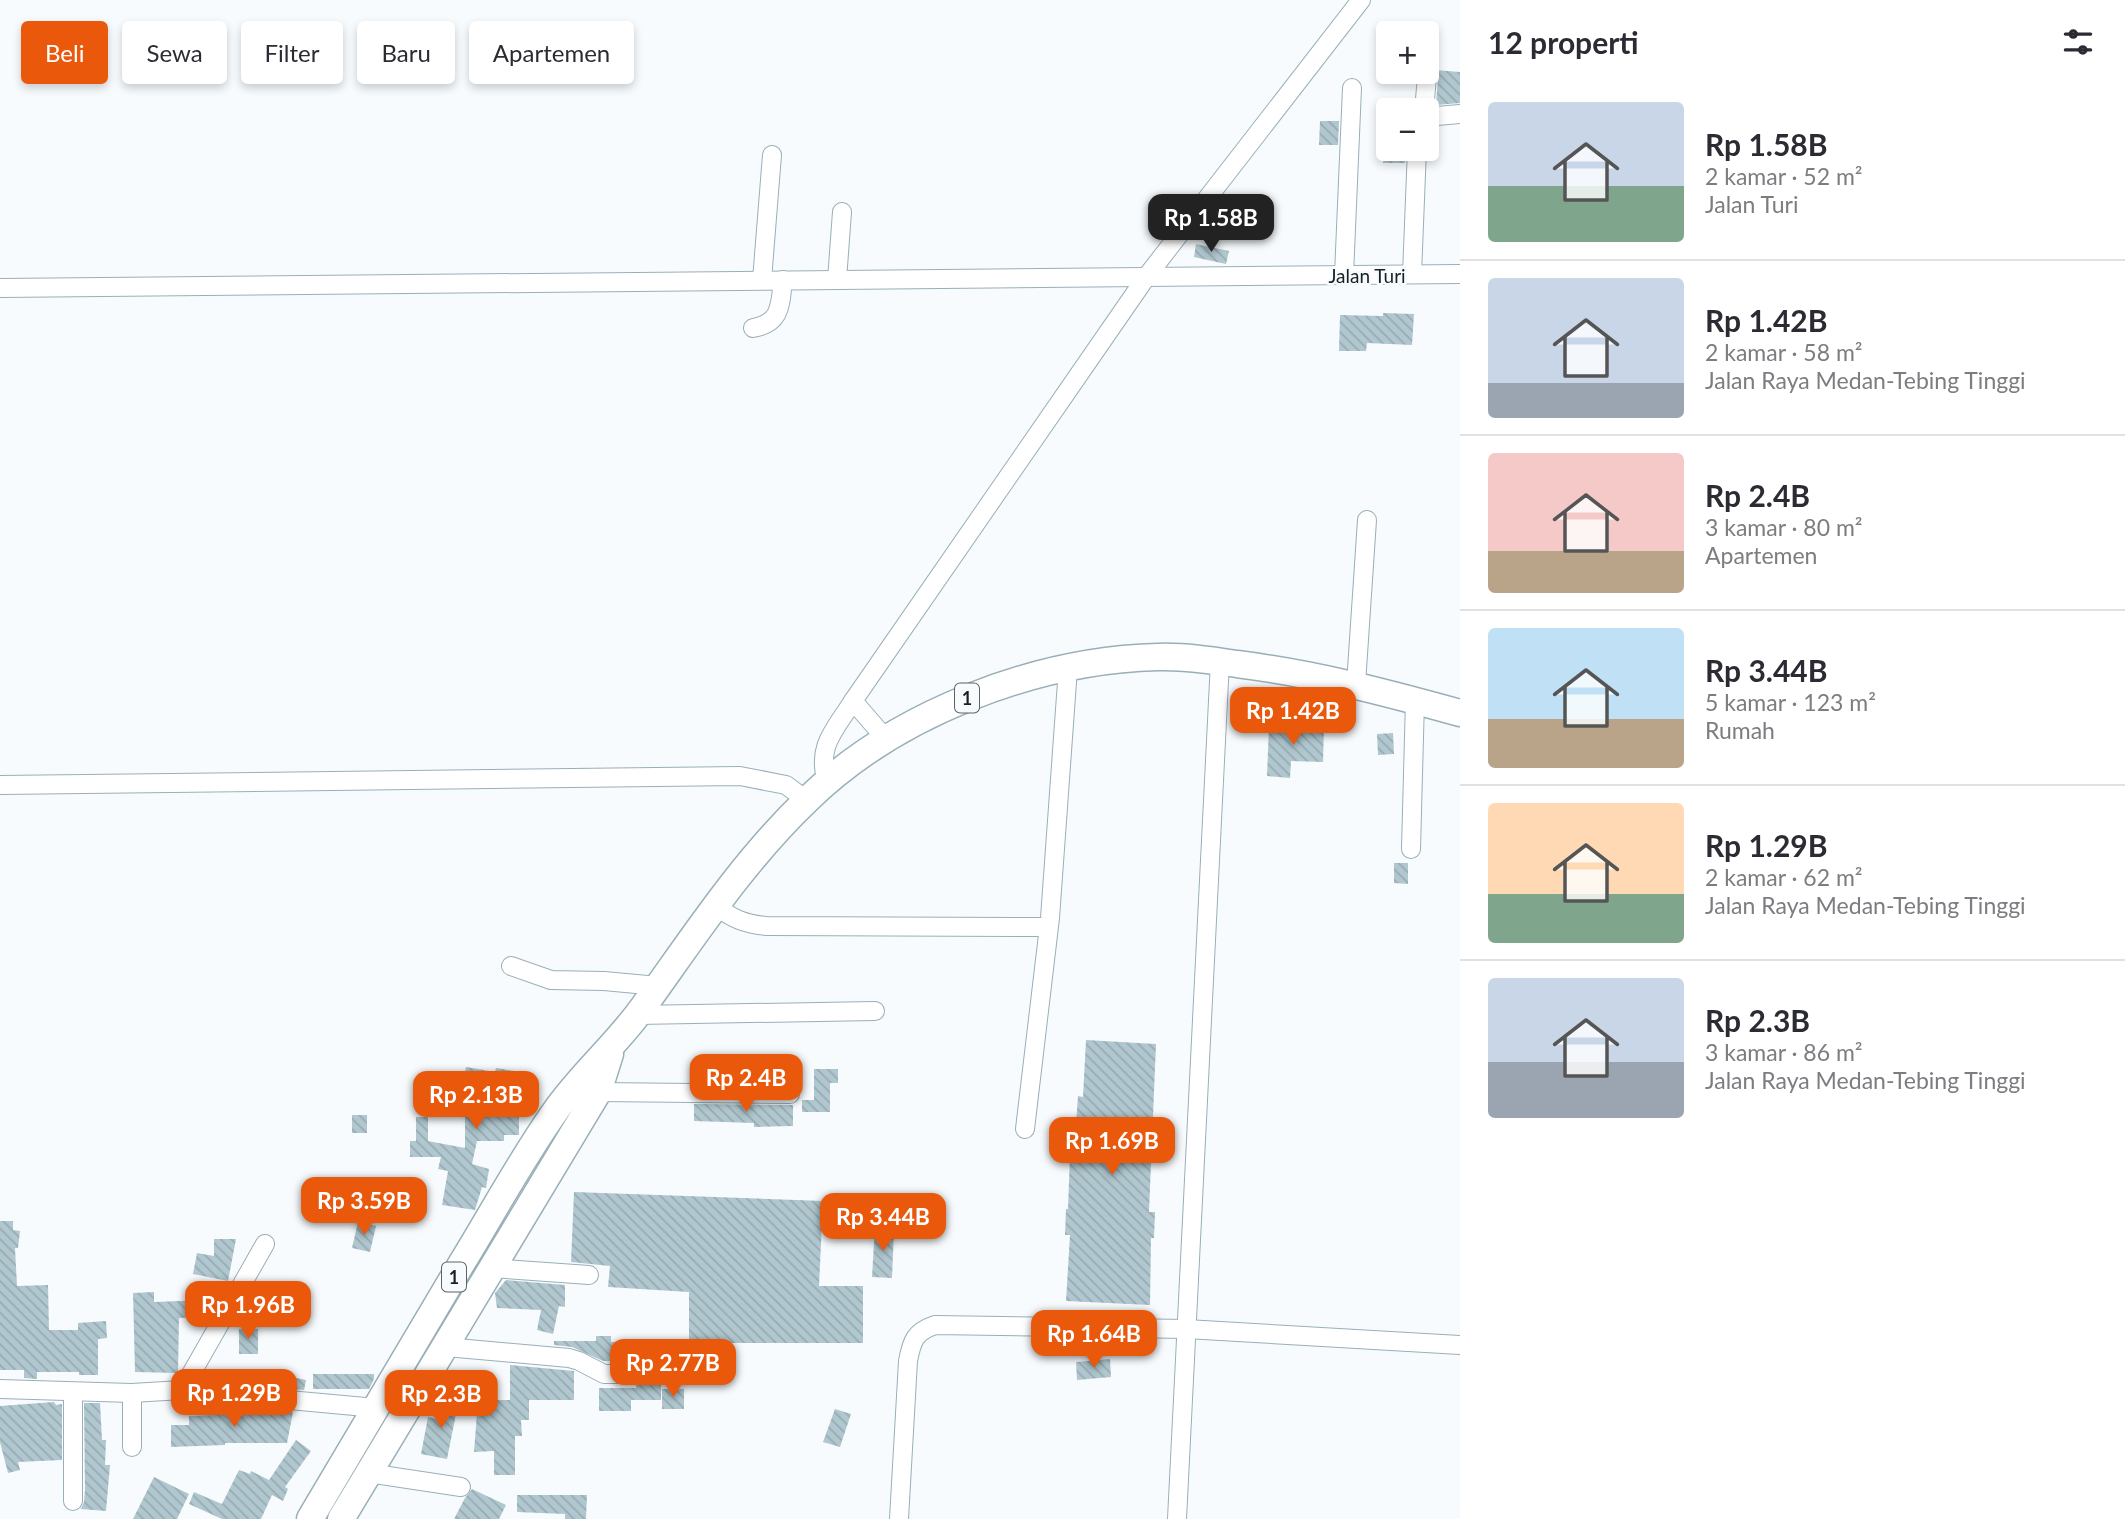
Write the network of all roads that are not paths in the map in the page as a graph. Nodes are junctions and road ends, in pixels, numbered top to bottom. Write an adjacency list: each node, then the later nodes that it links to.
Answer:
1 (1361, 0): 11 (street)
2 (1352, 88): 10 (street)
3 (1460, 114): 4 (street)
4 (1439, 116)
5 (772, 155): 12 (street)
6 (1417, 161): 8 (street)
7 (842, 212): 14 (street)
8 (1412, 274): 9 (street, Jalan Turi); 10 (street, Jalan Turi)
9 (1460, 274)
10 (1344, 275): 11 (street, Jalan Turi)
11 (1147, 276): 14 (street, Jalan Turi); 21 (street)
12 (762, 279): 13 (street, Jalan Turi); 15 (street, Jalan Turi)
13 (783, 279): 14 (street, Jalan Turi); 16 (street)
14 (837, 280)
15 (0, 288)
16 (753, 328)
17 (1367, 520): 20 (street)
18 (1220, 662): 19 (highway, 1); 20 (highway, 1); 42 (street)
19 (1068, 668): 24 (highway, 1); 30 (street)
20 (1356, 684): 22 (highway, 1)
21 (853, 701): 24 (street); 25 (street)
22 (1415, 701): 23 (highway, 1); 28 (street)
23 (1460, 713)
24 (886, 739): 25 (highway, 1)
25 (827, 782): 27 (highway, 1)
26 (0, 785): 27 (street)
27 (806, 800): 29 (highway, 1)
28 (1411, 849)
29 (716, 905): 30 (street); 32 (highway, 1)
30 (1048, 927): 38 (street)
31 (511, 966): 32 (street)
32 (658, 986): 34 (highway, 1)
33 (875, 1011): 34 (street)
34 (637, 1015): 35 (highway, 1)
35 (613, 1046): 36 (highway, 1); 50 (highway, 1)
36 (598, 1092): 37 (street); 40 (highway, 1)
37 (790, 1094)
38 (1025, 1129)
39 (265, 1244): 47 (street)
40 (492, 1268): 41 (street); 44 (highway, 1)
41 (589, 1275)
42 (1186, 1329): 43 (street); 57 (street); 58 (street)
43 (1460, 1345)
44 (446, 1348): 45 (street); 52 (highway, 1)
45 (638, 1374)
46 (0, 1389): 48 (street)
47 (183, 1390): 49 (street); 50 (street)
48 (73, 1392): 49 (street); 54 (street)
49 (132, 1393): 51 (street)
50 (376, 1408): 55 (highway, 1)
51 (132, 1447)
52 (368, 1473): 53 (street); 56 (highway, 1)
53 (461, 1488)
54 (72, 1501)
55 (310, 1519)
56 (341, 1519)
57 (899, 1519)
58 (1177, 1519)

